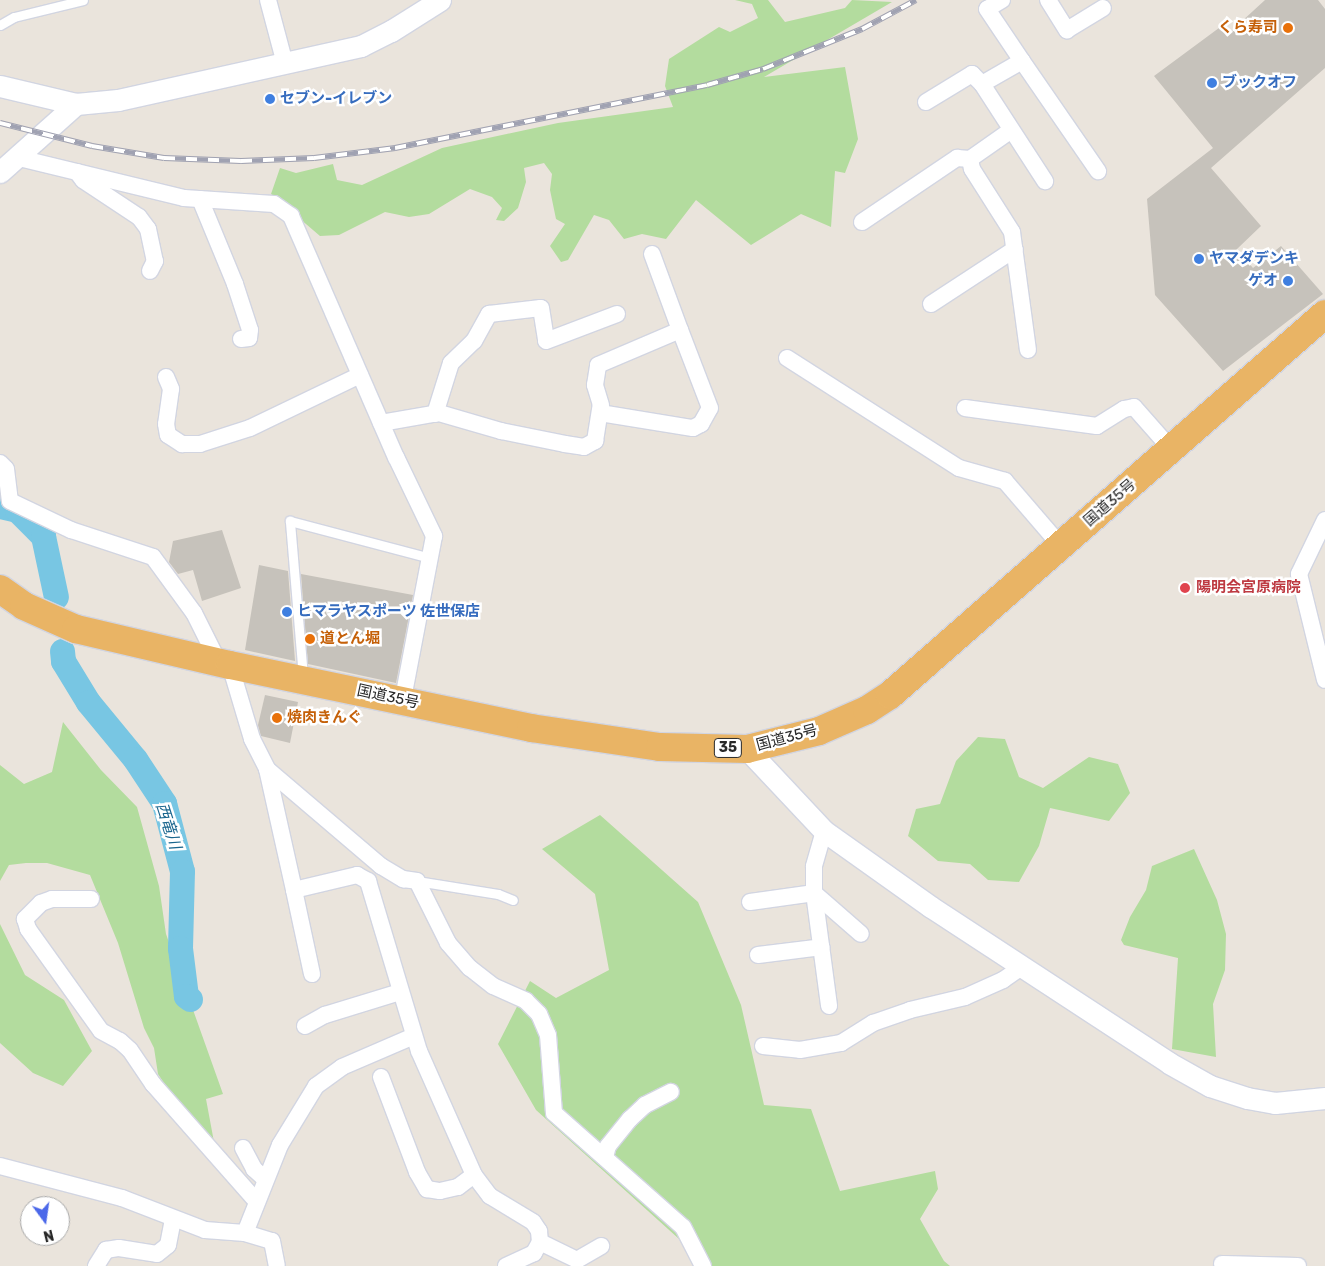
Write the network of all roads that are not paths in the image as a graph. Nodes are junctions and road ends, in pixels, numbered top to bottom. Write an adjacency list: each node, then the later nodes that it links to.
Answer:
1 (82, 0): 7 (lane)
2 (268, 0): 9 (street)
3 (440, 0): 9 (street)
4 (1002, 0): 8 (street)
5 (1048, 0): 6 (street)
6 (1103, 8)
7 (0, 26)
8 (1022, 61): 10 (street); 18 (street)
9 (284, 64): 13 (street)
10 (982, 84): 12 (street); 14 (street)
11 (0, 86): 13 (street)
12 (926, 102)
13 (76, 104): 15 (street)
14 (1010, 131): 16 (street); 20 (street)
15 (15, 157): 17 (street); 19 (street)
16 (970, 159): 22 (street); 23 (street)
17 (75, 170): 21 (street); 25 (street)
18 (1098, 171)
19 (0, 172)
20 (1045, 181)
21 (200, 199): 30 (street); 33 (street)
22 (862, 222)
23 (1015, 249): 26 (street); 31 (street)
24 (652, 254): 29 (street)
25 (150, 271)
26 (931, 304)
27 (617, 314): 37 (street)
28 (1325, 314): 39 (highway, 国道35号 / 35)
29 (680, 330): 36 (street); 36 (street)
30 (242, 339)
31 (1028, 350)
32 (787, 358): 42 (street)
33 (360, 375): 34 (street); 38 (street)
34 (166, 377)
35 (965, 408): 39 (street)
36 (600, 413): 37 (street)
37 (435, 414): 38 (street)
38 (381, 423): 43 (street)
39 (1171, 449): 42 (highway, 国道35号 / 35)
40 (0, 463): 45 (street)
41 (1325, 520): 47 (street)
42 (1061, 546): 49 (highway, 国道35号 / 35)
43 (430, 558): 46 (lane); 48 (street)
44 (0, 589): 45 (highway, 国道35号 / 35)
45 (224, 664): 46 (highway, 国道35号 / 35); 50 (street)
46 (304, 679): 48 (highway, 国道35号 / 35)
47 (1325, 680)
48 (402, 700): 49 (highway, 国道35号 / 35)
49 (747, 749): 51 (street)
50 (267, 769): 52 (street); 53 (street)
51 (824, 831): 54 (street); 61 (street)
52 (417, 881): 56 (lane); 72 (street)
53 (294, 890): 62 (street); 63 (street)
54 (814, 892): 57 (street); 58 (street); 59 (street)
55 (91, 899): 76 (street)
56 (513, 900)
57 (750, 902)
58 (861, 934)
59 (822, 947): 60 (street); 64 (street)
60 (758, 955)
61 (1023, 966): 67 (street); 70 (street)
62 (312, 974)
63 (400, 992): 65 (street); 66 (street)
64 (829, 1006)
65 (305, 1026)
66 (414, 1036): 74 (street); 75 (street)
67 (763, 1046)
68 (381, 1076): 74 (street)
69 (671, 1092): 72 (street)
70 (1325, 1098)
71 (242, 1148): 75 (street)
72 (605, 1157): 86 (street)
73 (0, 1166): 77 (street)
74 (474, 1176): 79 (street)
75 (264, 1178): 76 (street)
76 (256, 1201): 78 (street)
77 (173, 1219): 78 (street); 83 (street)
78 (245, 1233): 84 (street)
79 (540, 1242): 80 (street); 81 (street)
80 (602, 1246)
81 (534, 1261): 85 (street)
82 (1222, 1264): 87 (street)
83 (96, 1266)
84 (277, 1266)
85 (506, 1266)
86 (703, 1266)
87 (1298, 1266)

